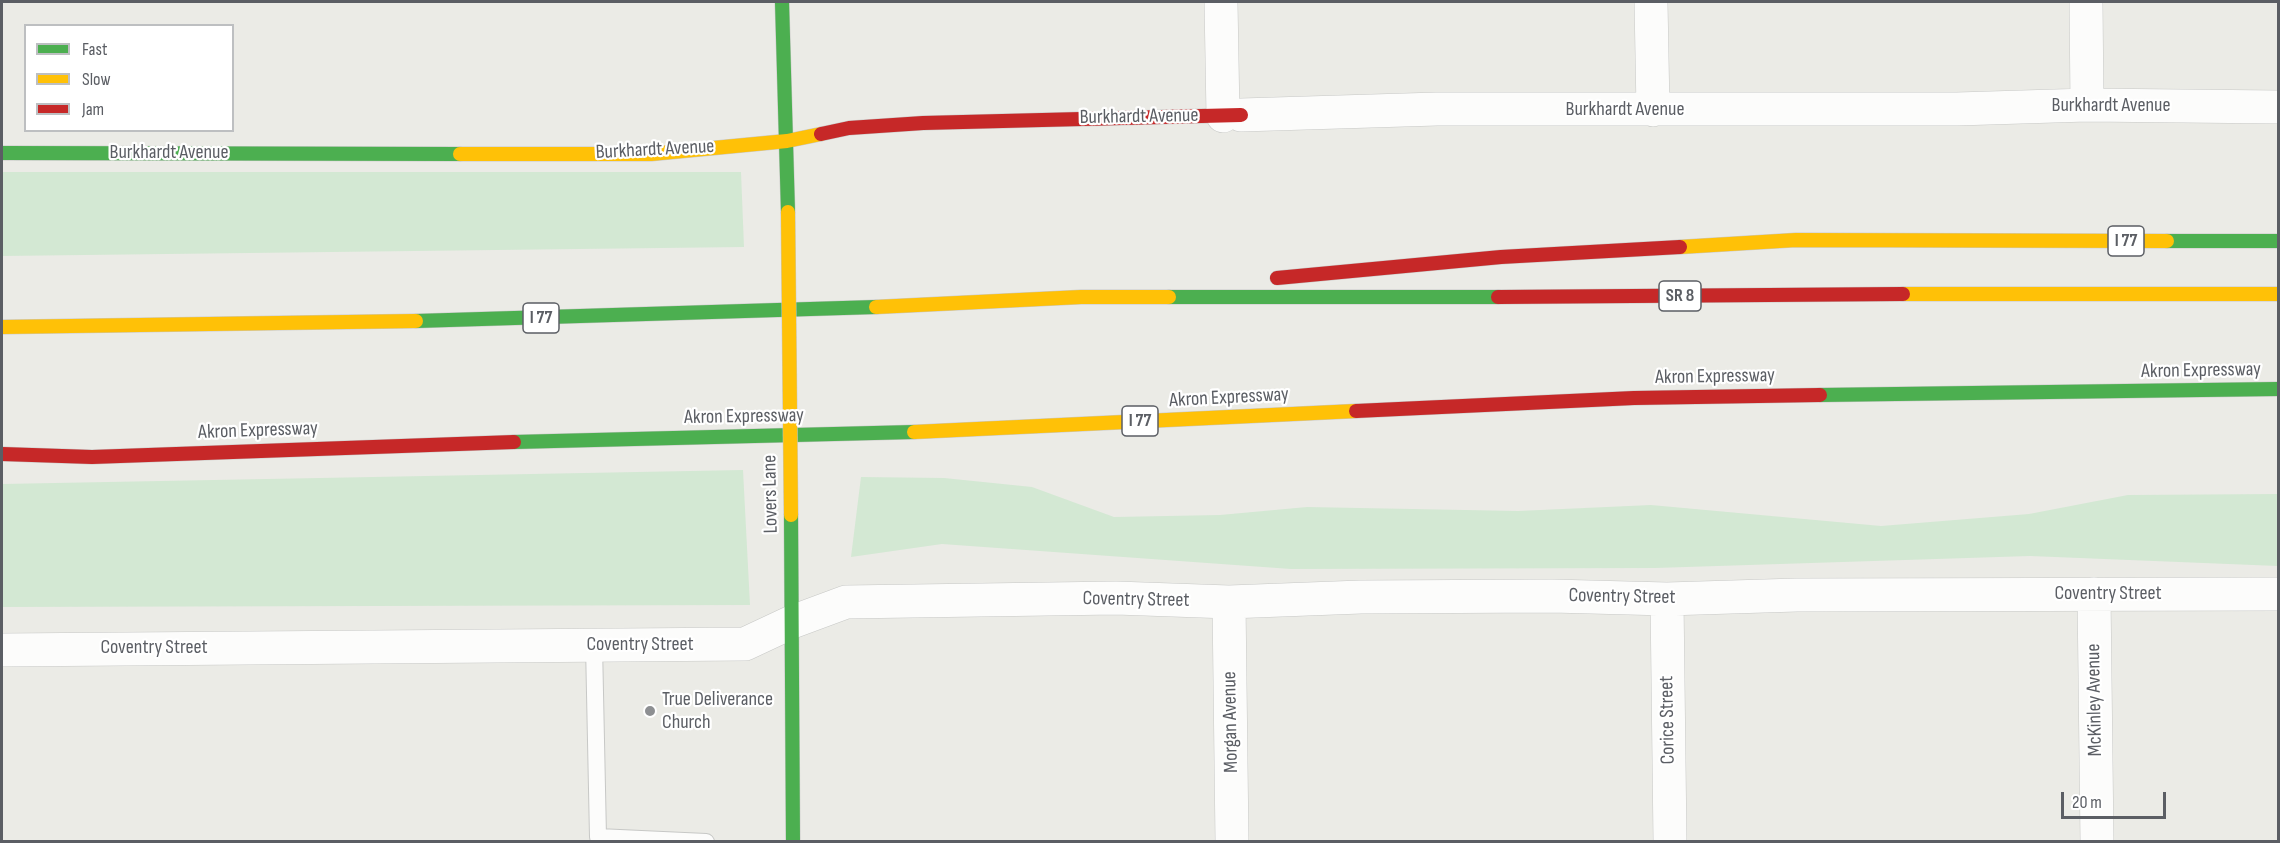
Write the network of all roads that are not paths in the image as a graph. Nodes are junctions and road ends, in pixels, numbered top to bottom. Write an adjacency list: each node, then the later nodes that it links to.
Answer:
1 (782, 2): 9 (main road, Lovers Lane)
2 (1221, 2): 8 (street)
3 (1651, 2): 7 (street)
4 (2086, 2): 5 (street)
5 (2087, 105): 6 (street, Burkhardt Avenue); 7 (street, Burkhardt Avenue)
6 (2278, 107)
7 (1653, 110): 8 (street, Burkhardt Avenue)
8 (1232, 116): 9 (main road, Burkhardt Avenue)
9 (787, 141): 10 (main road, Burkhardt Avenue); 23 (main road, Lovers Lane, bridge)
10 (2, 153)
11 (2278, 241): 12 (main road, I 77)
12 (1268, 279)
13 (1233, 282): 15 (main road, I 77)
14 (2278, 294): 15 (main road, SR 8)
15 (1081, 297): 16 (main road, I 77)
16 (2, 327)
17 (2278, 389): 18 (main road, Akron Expressway / I 77)
18 (2, 454)
19 (2094, 594): 20 (street, Coventry Street); 21 (street, Coventry Street); 30 (street, McKinley Avenue)
20 (2278, 594)
21 (1666, 599): 22 (street, Coventry Street); 29 (street, Corice Street)
22 (1229, 602): 23 (street, Coventry Street); 28 (street, Morgan Avenue)
23 (792, 622): 24 (street, Coventry Street); 27 (main road, Lovers Lane)
24 (594, 645): 25 (street, Coventry Street); 26 (lane)
25 (2, 650)
26 (706, 842)
27 (793, 842)
28 (1232, 842)
29 (1670, 842)
30 (2097, 842)

